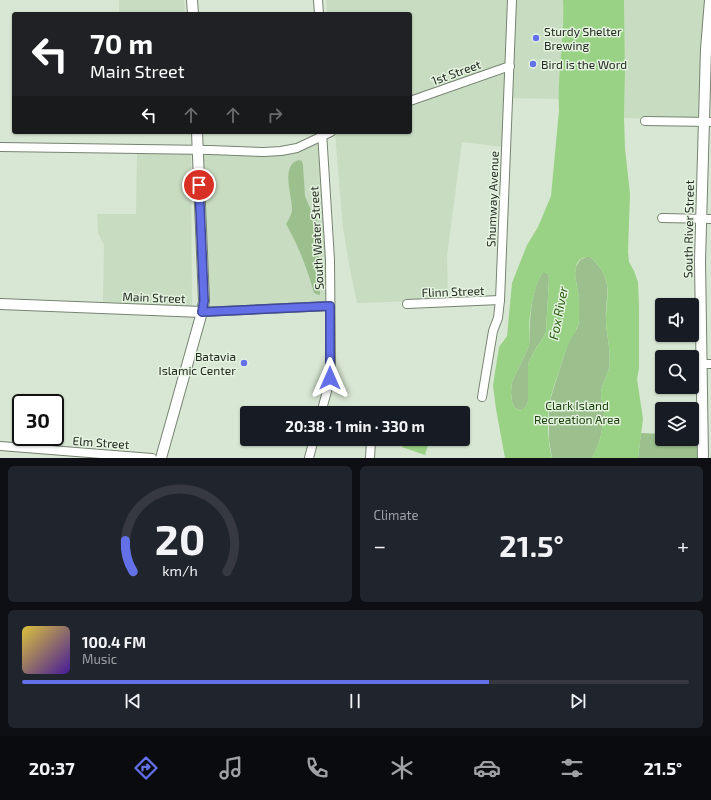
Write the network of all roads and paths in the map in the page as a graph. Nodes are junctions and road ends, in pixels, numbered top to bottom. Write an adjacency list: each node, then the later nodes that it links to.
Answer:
1 (192, 0): 5 (main road)
2 (318, 0): 6 (street)
3 (512, 0): 7 (street, Shumway Avenue)
4 (710, 0): 10 (main road, South River Street)
5 (193, 12)
6 (319, 12)
7 (510, 66): 8 (street, 1st Street); 17 (street, Shumway Avenue)
8 (412, 100)
9 (645, 121): 10 (street)
10 (707, 122): 16 (main road, South River Street)
11 (197, 134): 14 (main road)
12 (322, 134): 14 (street); 20 (street, South Water Street)
13 (0, 147): 14 (street)
14 (198, 150): 21 (main road)
15 (662, 218): 16 (street)
16 (706, 219): 22 (main road, South River Street)
17 (500, 300): 19 (street, Flinn Street); 23 (street, Shumway Avenue)
18 (0, 304): 21 (main road, Main Street)
19 (407, 304)
20 (330, 306): 21 (street, Main Street); 24 (street, South Water Street)
21 (202, 312): 29 (main road)
22 (701, 364): 32 (main road, South River Street)
23 (482, 397)
24 (323, 406)
25 (0, 446): 28 (street, Elm Street)
26 (312, 446): 30 (street)
27 (371, 446): 31 (street)
28 (152, 458)
29 (161, 458)
30 (309, 458)
31 (370, 458)
32 (703, 458)

